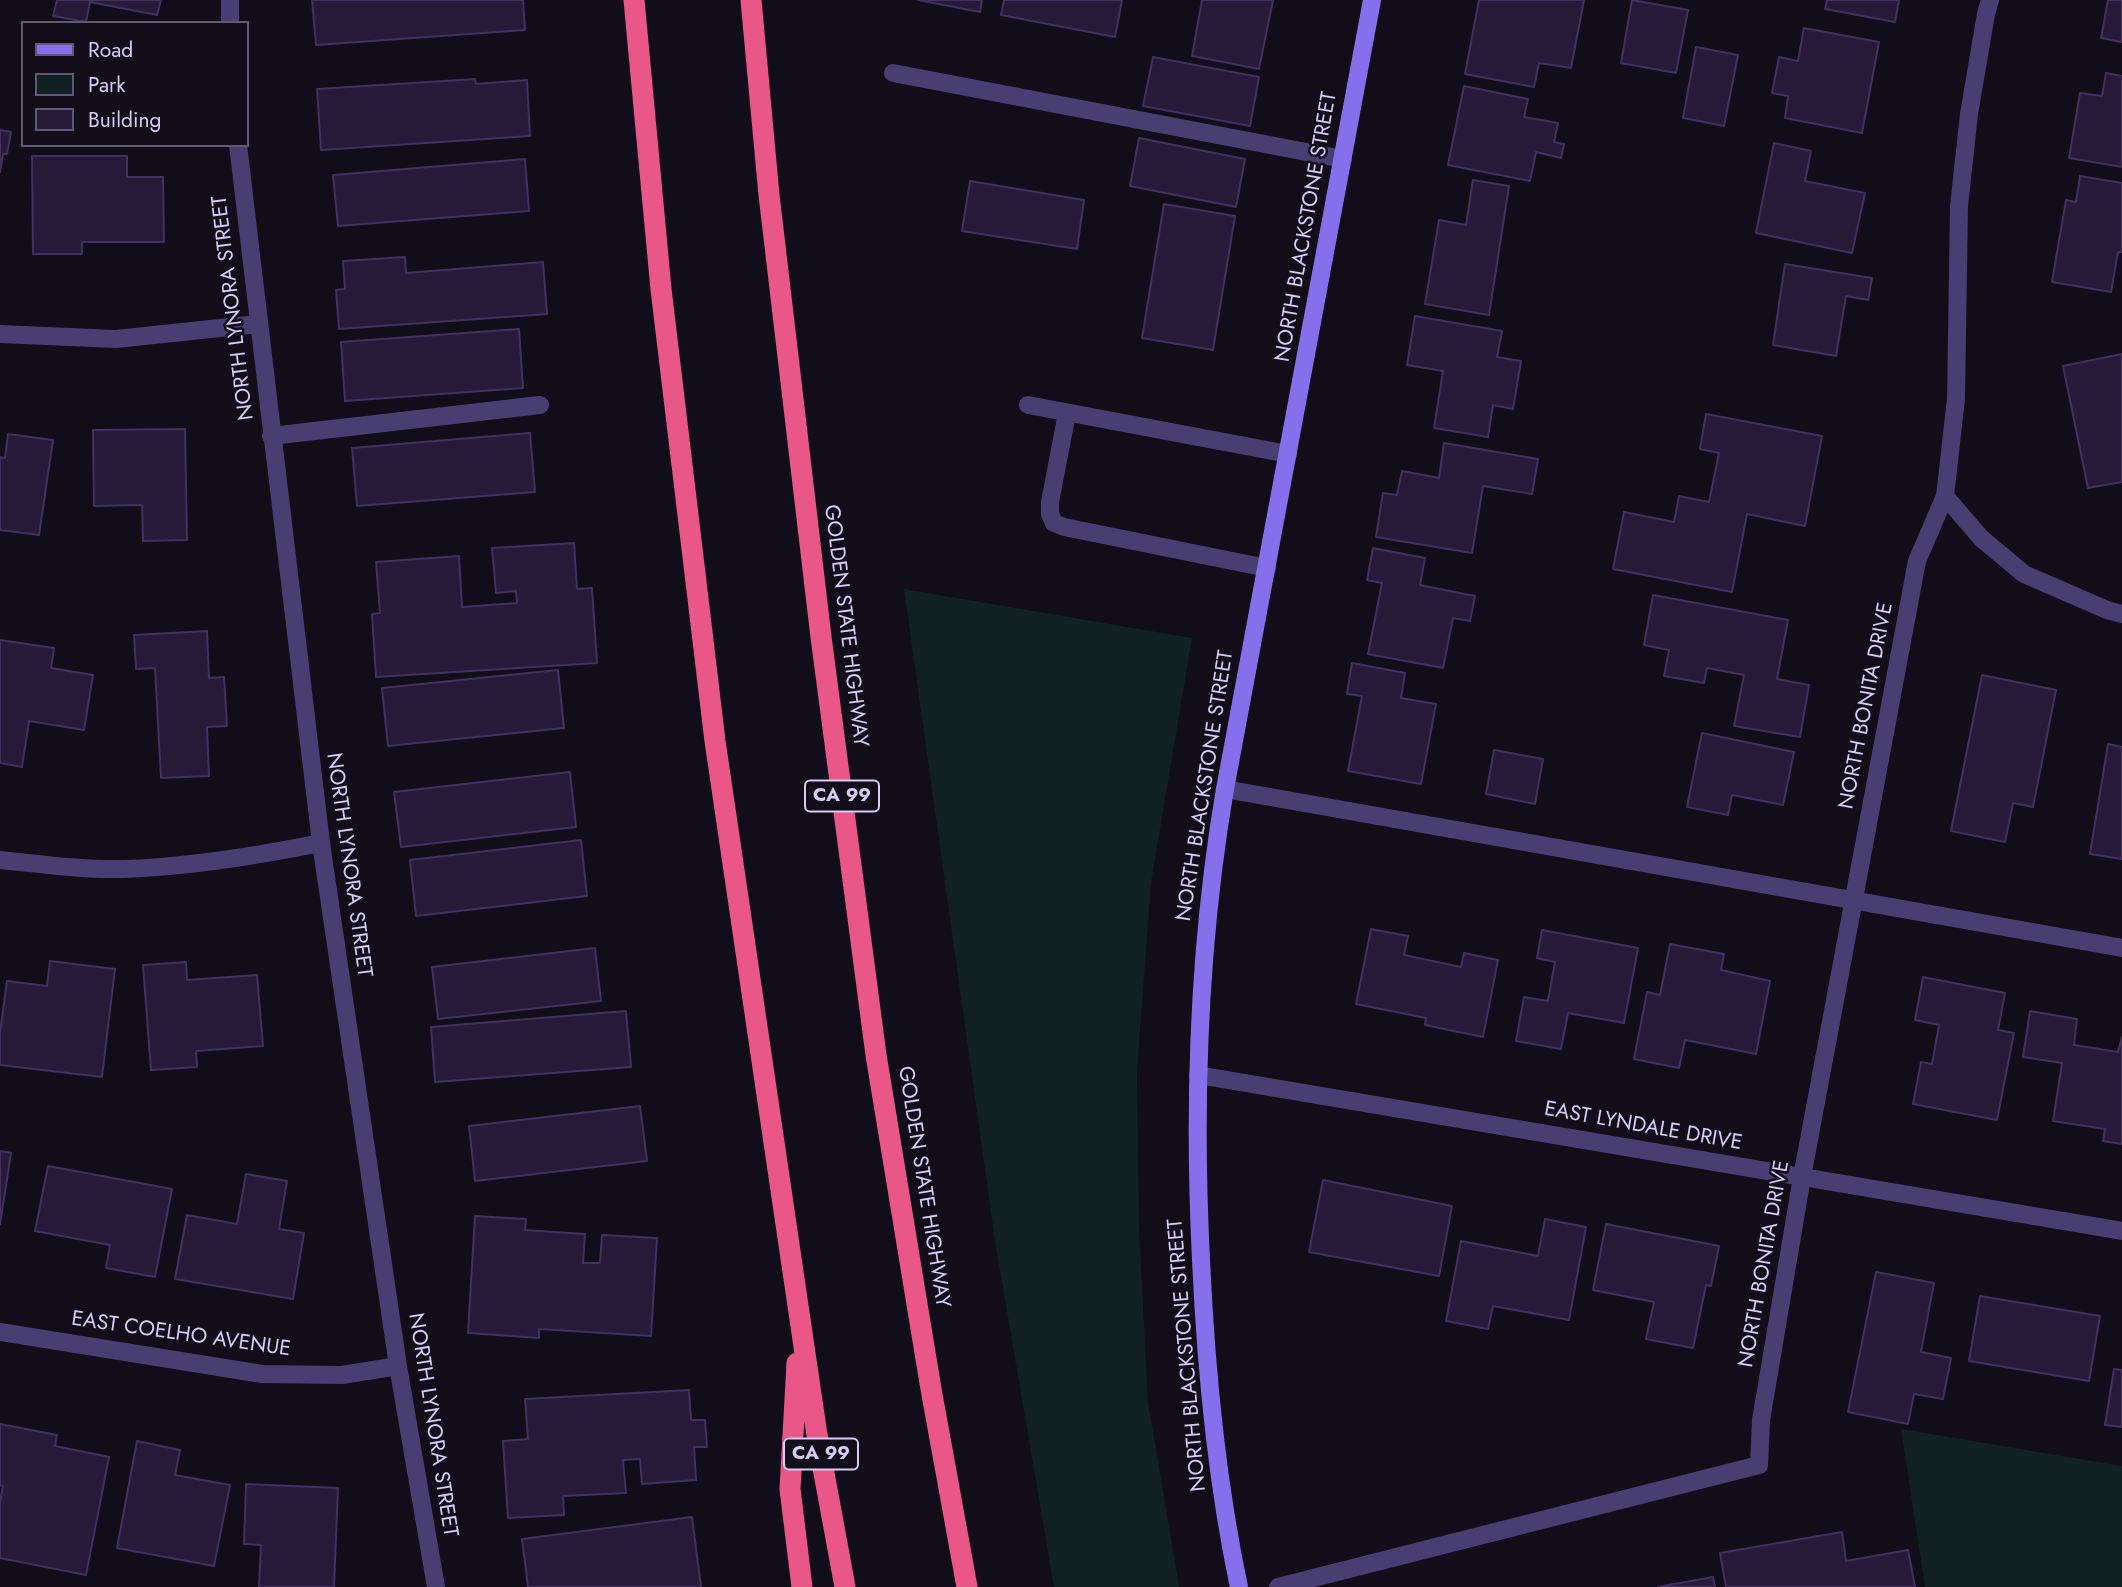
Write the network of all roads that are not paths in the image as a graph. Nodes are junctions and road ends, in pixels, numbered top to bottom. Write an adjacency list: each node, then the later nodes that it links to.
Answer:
1 (230, 0): 6 (street)
2 (634, 0): 28 (highway, CA 99)
3 (751, 0): 34 (highway, GOLDEN STATE HIGHWAY / CA 99)
4 (1371, 0): 9 (main road, NORTH BLACKSTONE STREET)
5 (1990, 0): 17 (street, NORTH BONITA DRIVE)
6 (230, 21)
7 (893, 73): 9 (street)
8 (238, 147): 10 (street, NORTH LYNORA STREET)
9 (1343, 159): 16 (main road, NORTH BLACKSTONE STREET)
10 (258, 324): 11 (street); 15 (street, NORTH LYNORA STREET)
11 (0, 334)
12 (540, 405): 15 (street)
13 (1028, 405): 14 (street)
14 (1067, 413): 16 (street); 18 (street)
15 (271, 436): 21 (street, NORTH LYNORA STREET)
16 (1288, 454): 18 (main road, NORTH BLACKSTONE STREET)
17 (1945, 496): 19 (street); 23 (street, NORTH BONITA DRIVE)
18 (1267, 568): 20 (main road, NORTH BLACKSTONE STREET)
19 (2122, 614)
20 (1225, 789): 23 (street); 25 (main road, NORTH BLACKSTONE STREET)
21 (321, 843): 22 (street); 30 (street, NORTH LYNORA STREET)
22 (0, 860)
23 (1854, 901): 24 (street); 26 (street, NORTH BONITA DRIVE)
24 (2122, 948)
25 (1198, 1075): 26 (street, EAST LYNDALE DRIVE); 35 (main road, NORTH BLACKSTONE STREET)
26 (1802, 1177): 27 (street, EAST LYNDALE DRIVE); 36 (street, NORTH BONITA DRIVE)
27 (2122, 1231)
28 (800, 1320): 32 (highway); 33 (highway, CA 99)
29 (0, 1332): 30 (street, EAST COELHO AVENUE)
30 (398, 1366): 31 (street, NORTH LYNORA STREET)
31 (436, 1587)
32 (802, 1587)
33 (845, 1587)
34 (967, 1587)
35 (1239, 1587)
36 (1278, 1587)

